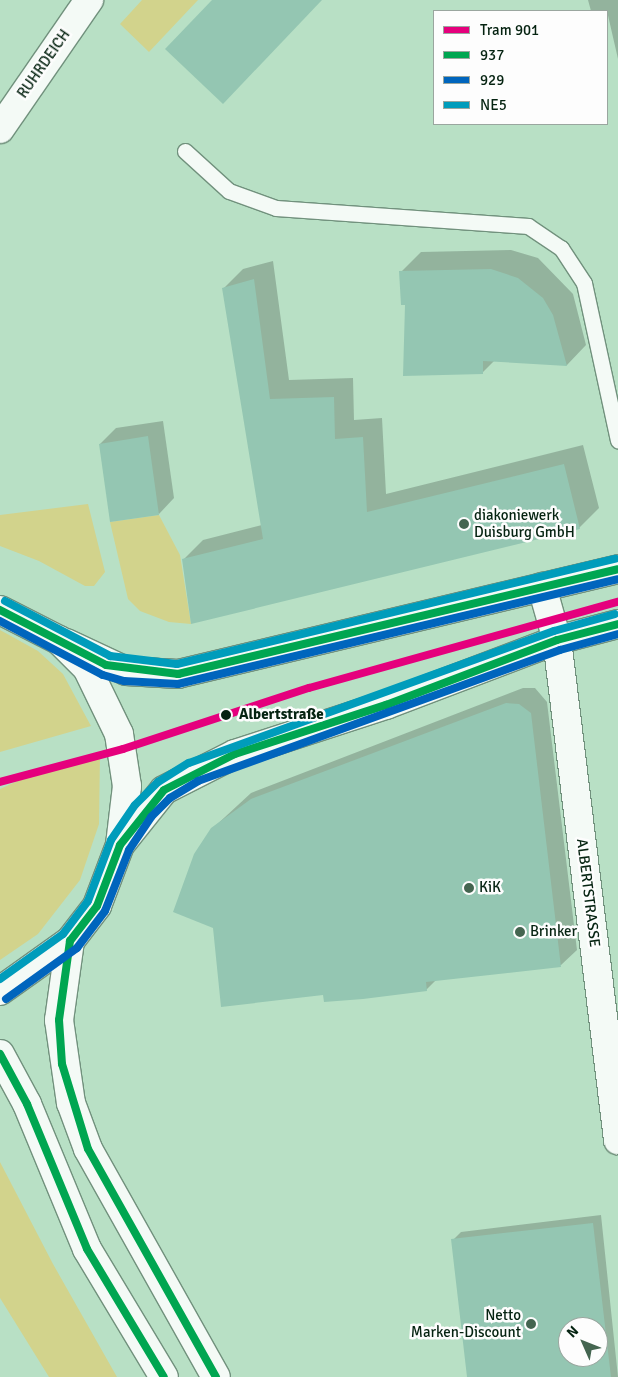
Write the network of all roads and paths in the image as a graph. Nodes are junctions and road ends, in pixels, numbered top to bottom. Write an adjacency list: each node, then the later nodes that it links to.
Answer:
1 (89, 0): 2 (main road, RUHRDEICH)
2 (0, 129)
3 (184, 151): 4 (lane)
4 (618, 440)
5 (618, 569): 6 (main road)
6 (542, 587): 9 (main road); 10 (main road, ALBERTSTRASSE)
7 (0, 610): 9 (main road)
8 (618, 624): 10 (main road)
9 (59, 640): 11 (main road)
10 (557, 640): 11 (main road); 15 (main road, ALBERTSTRASSE)
11 (120, 845): 12 (main road)
12 (70, 941): 13 (main road); 17 (main road)
13 (0, 991)
14 (0, 1054): 16 (main road)
15 (618, 1140)
16 (164, 1377)
17 (216, 1377)

